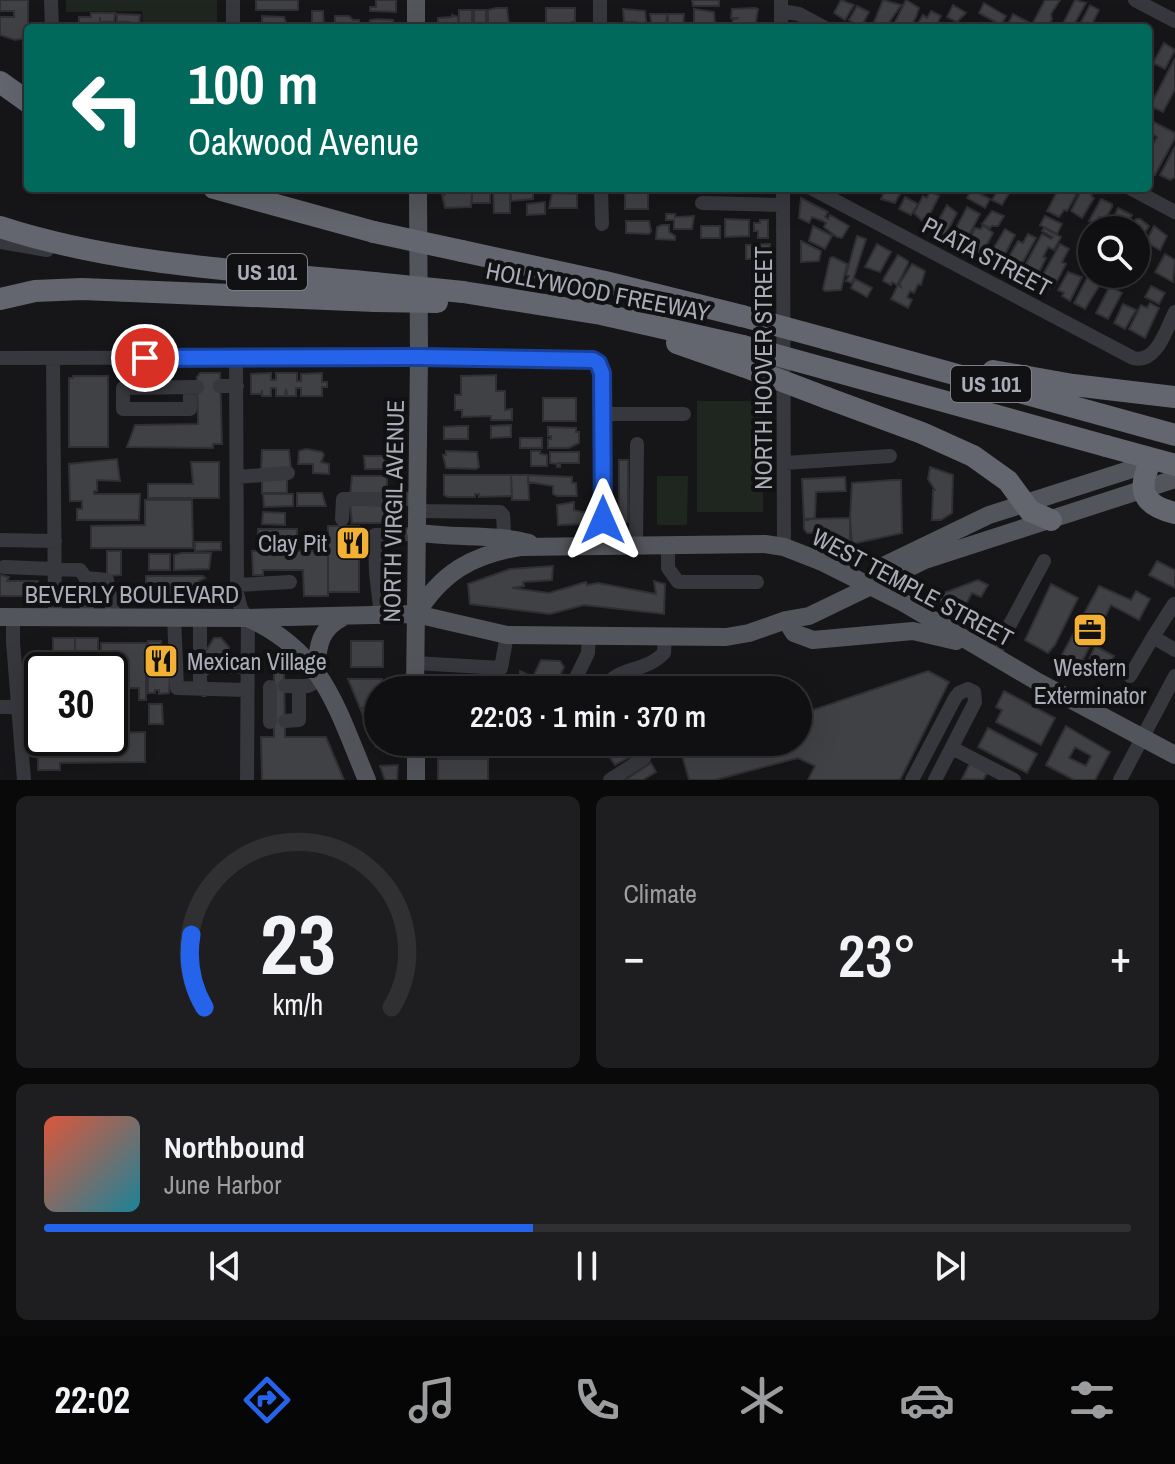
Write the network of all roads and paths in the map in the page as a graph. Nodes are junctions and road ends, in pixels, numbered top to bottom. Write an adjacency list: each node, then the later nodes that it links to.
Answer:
1 (51, 0): 8 (street)
2 (233, 0): 9 (street)
3 (416, 0): 10 (main road)
4 (600, 0): 11 (street)
5 (1135, 0): 7 (street)
6 (781, 5): 12 (street)
7 (1175, 21)
8 (52, 24)
9 (233, 24)
10 (416, 24)
11 (600, 24)
12 (818, 24)
13 (0, 82): 14 (highway)
14 (24, 99)
15 (0, 103): 16 (highway)
16 (24, 112)
17 (229, 192): 33 (highway, HOLLYWOOD FREEWAY / US 101, bridge)
18 (418, 192): 35 (main road, NORTH VIRGIL AVENUE)
19 (601, 192): 26 (street)
20 (783, 192): 24 (street, NORTH HOOVER STREET)
21 (819, 192): 32 (street, PLATA STREET)
22 (1138, 192): 25 (street)
23 (702, 203): 24 (street)
24 (783, 205): 49 (street, NORTH HOOVER STREET)
25 (1175, 212)
26 (602, 224)
27 (0, 227): 29 (highway, US 101)
28 (0, 242): 29 (street)
29 (161, 261): 30 (highway, US 101)
30 (374, 292): 31 (highway); 34 (highway, HOLLYWOOD FREEWAY / US 101, bridge)
31 (0, 299)
32 (1175, 312)
33 (827, 339): 42 (highway); 45 (highway, HOLLYWOOD FREEWAY / US 101)
34 (743, 356): 51 (highway, HOLLYWOOD FREEWAY / US 101, bridge); 56 (highway, bridge)
35 (419, 357): 38 (street); 43 (street); 57 (main road, NORTH VIRGIL AVENUE)
36 (0, 358): 37 (street)
37 (53, 358): 38 (street); 63 (street)
38 (236, 358): 40 (street)
39 (220, 386): 40 (street)
40 (237, 386): 53 (street)
41 (194, 387): 41 (street)
42 (1175, 397)
43 (602, 414): 44 (street); 67 (street)
44 (684, 414)
45 (1165, 432)
46 (637, 444): 65 (street)
47 (890, 456): 49 (street)
48 (1175, 456): 50 (main road)
49 (785, 463): 68 (street, NORTH HOOVER STREET)
50 (1150, 463): 55 (highway); 56 (main road)
51 (1175, 465)
52 (288, 473): 53 (street)
53 (238, 477): 75 (street)
54 (1175, 479): 55 (main road)
55 (1143, 490): 58 (highway); 60 (main road)
56 (1022, 504): 60 (highway); 87 (main road)
57 (417, 505): 59 (street); 61 (main road, NORTH VIRGIL AVENUE); 64 (street)
58 (1175, 513)
59 (342, 519)
60 (1051, 520): 87 (main road)
61 (416, 533): 64 (main road); 77 (main road, NORTH VIRGIL AVENUE); 78 (street)
62 (0, 540): 63 (street)
63 (55, 541): 71 (street)
64 (504, 543): 67 (main road, WEST TEMPLE STREET); 77 (main road, WEST TEMPLE STREET)
65 (636, 545): 66 (main road, WEST TEMPLE STREET); 67 (main road, WEST TEMPLE STREET)
66 (668, 545): 68 (main road, WEST TEMPLE STREET); 74 (street)
67 (603, 546)
68 (784, 547): 92 (main road, WEST TEMPLE STREET, bridge)
69 (1044, 561): 94 (street)
70 (4, 567): 71 (street)
71 (55, 568): 72 (street); 80 (street)
72 (86, 578): 81 (street); 82 (street)
73 (290, 582): 75 (street)
74 (757, 582)
75 (237, 585): 86 (street)
76 (1174, 604): 91 (street)
77 (416, 614): 78 (main road); 88 (main road); 95 (main road, NORTH VIRGIL AVENUE)
78 (381, 615): 85 (main road)
79 (7, 617): 80 (main road, BEVERLY BOULEVARD); 108 (street)
80 (55, 617): 81 (main road, BEVERLY BOULEVARD)
81 (87, 617): 82 (main road, BEVERLY BOULEVARD)
82 (114, 617): 83 (main road, BEVERLY BOULEVARD)
83 (174, 617): 84 (main road, BEVERLY BOULEVARD); 106 (street)
84 (200, 617): 86 (main road, BEVERLY BOULEVARD); 97 (street)
85 (343, 617): 86 (main road); 98 (main road)
86 (248, 618): 96 (street); 98 (main road, BEVERLY BOULEVARD)
87 (786, 620): 89 (main road); 92 (main road)
88 (507, 635): 90 (main road); 95 (street)
89 (665, 635): 90 (main road); 101 (street)
90 (589, 636): 100 (street)
91 (1153, 637): 93 (street); 102 (street)
92 (971, 643): 94 (main road, WEST TEMPLE STREET)
93 (1175, 650)
94 (993, 656): 112 (main road, WEST TEMPLE STREET)
95 (415, 663): 99 (main road, NORTH VIRGIL AVENUE)
96 (246, 667): 97 (street); 105 (street)
97 (200, 673): 106 (street)
98 (319, 674): 104 (street); 119 (main road, BEVERLY BOULEVARD)
99 (415, 676)
100 (577, 676)
101 (614, 676)
102 (1130, 676)
103 (1175, 676): 112 (street)
104 (282, 686): 105 (street); 110 (street); 110 (street)
105 (246, 688): 106 (street); 111 (street)
106 (204, 690)
107 (0, 707): 108 (street)
108 (18, 710): 109 (street); 117 (street)
109 (24, 710)
110 (276, 721): 111 (street)
111 (247, 722): 118 (street)
112 (1142, 738): 114 (main road, WEST TEMPLE STREET); 125 (street)
113 (952, 748): 122 (street); 123 (street); 124 (street)
114 (1175, 755)
115 (416, 756): 120 (main road)
116 (644, 758): 121 (street)
117 (24, 780)
118 (247, 780)
119 (367, 780)
120 (416, 780)
121 (610, 780)
122 (912, 780)
123 (935, 780)
124 (1014, 780)
125 (1120, 780)

